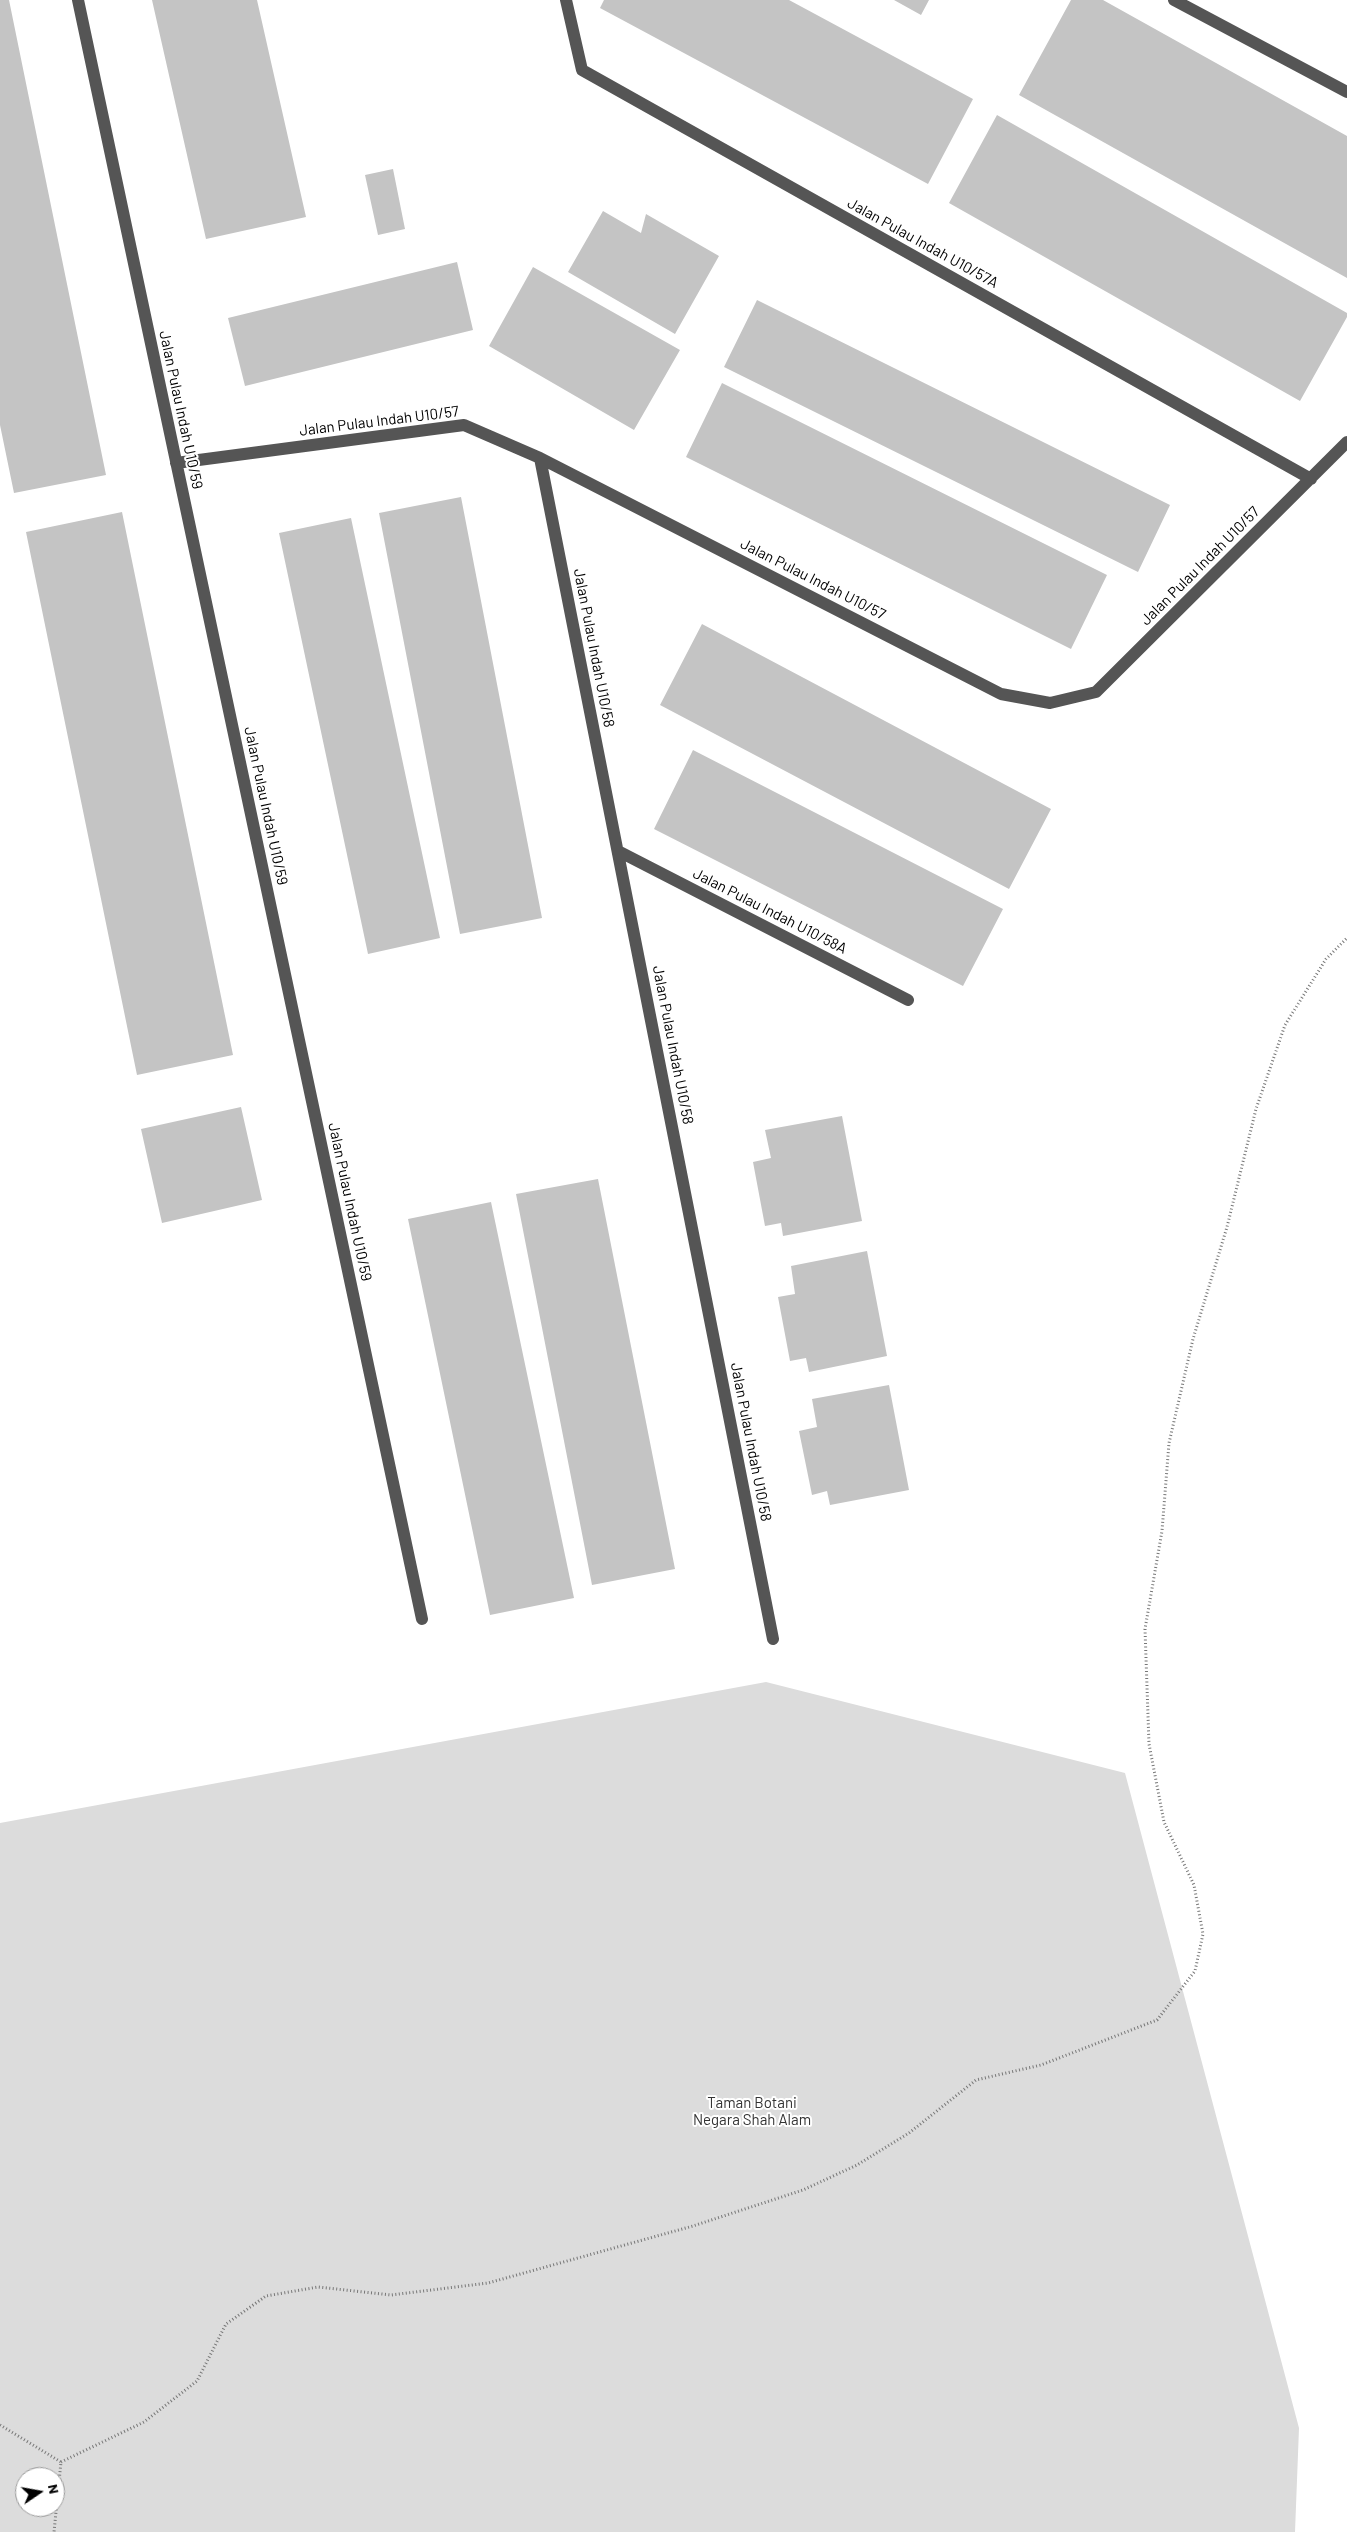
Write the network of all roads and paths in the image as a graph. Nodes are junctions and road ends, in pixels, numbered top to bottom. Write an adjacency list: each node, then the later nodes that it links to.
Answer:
1 (78, 0): 7 (street, Jalan Pulau Indah U10/59)
2 (566, 0): 8 (street, Jalan Pulau Indah U10/57A)
3 (1174, 0): 4 (street)
4 (1347, 92)
5 (1347, 442): 8 (street, Jalan Pulau Indah U10/57)
6 (540, 458): 7 (street, Jalan Pulau Indah U10/57); 8 (street, Jalan Pulau Indah U10/57); 9 (street, Jalan Pulau Indah U10/58)
7 (176, 463): 12 (street, Jalan Pulau Indah U10/59)
8 (1311, 479)
9 (618, 851): 11 (street, Jalan Pulau Indah U10/58A); 13 (street, Jalan Pulau Indah U10/58)
10 (1347, 938): 15 (path)
11 (908, 1000)
12 (422, 1619)
13 (773, 1638)
14 (0, 2425): 15 (path)
15 (61, 2462): 16 (path)
16 (54, 2532)

